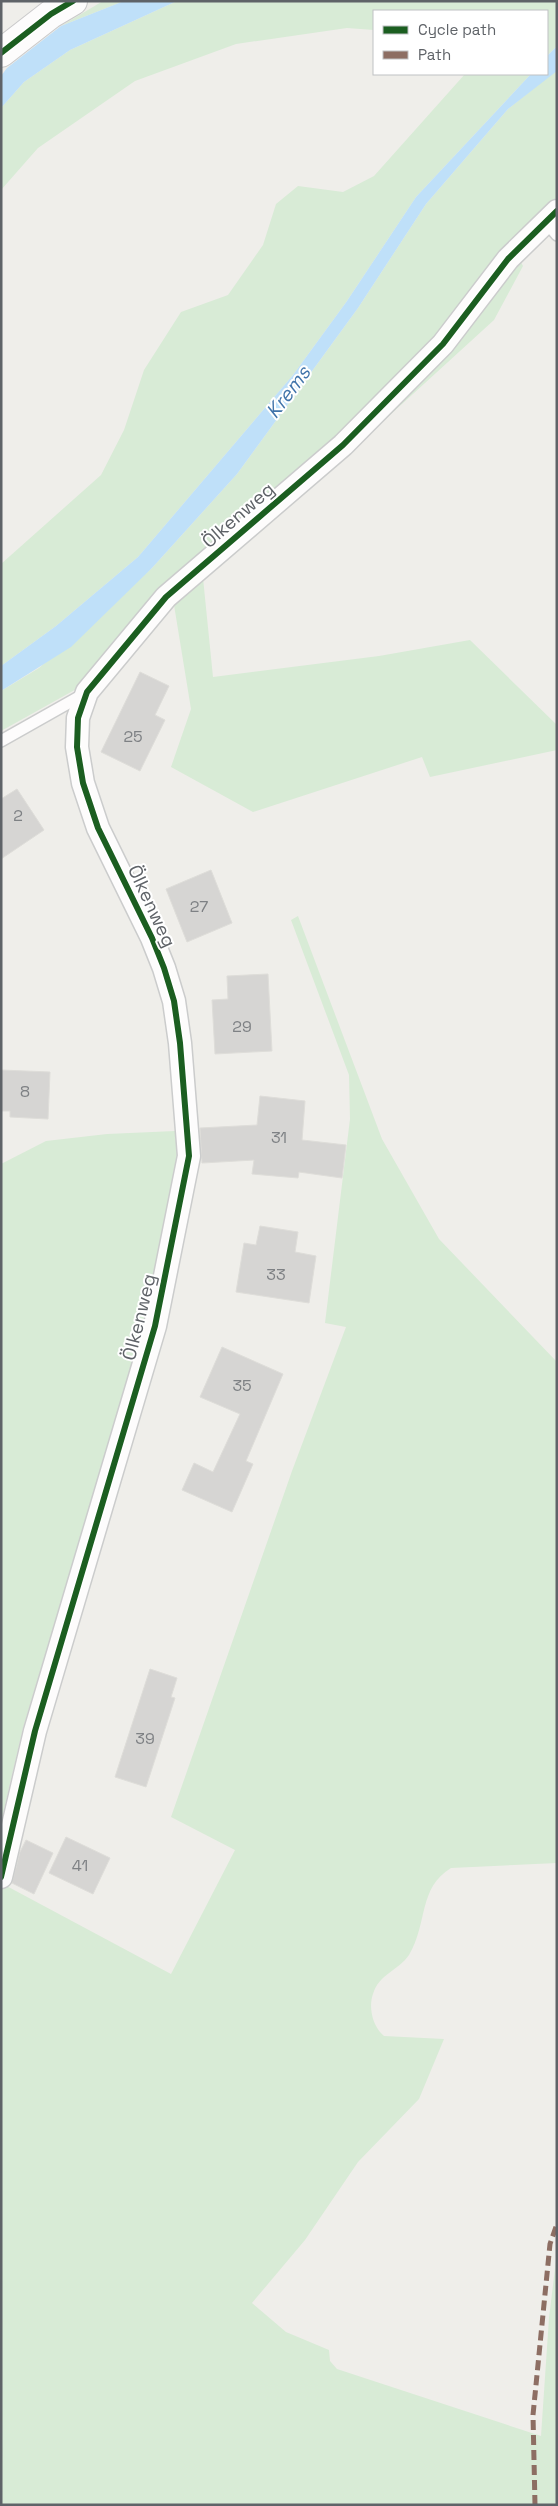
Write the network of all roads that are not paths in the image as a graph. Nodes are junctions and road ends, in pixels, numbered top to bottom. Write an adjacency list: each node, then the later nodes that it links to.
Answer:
1 (73, 1): 2 (main road)
2 (1, 53)
3 (553, 222): 4 (street, Ölkenweg)
4 (87, 692): 5 (lane); 6 (street, Ölkenweg)
5 (1, 741)
6 (2, 1877)

